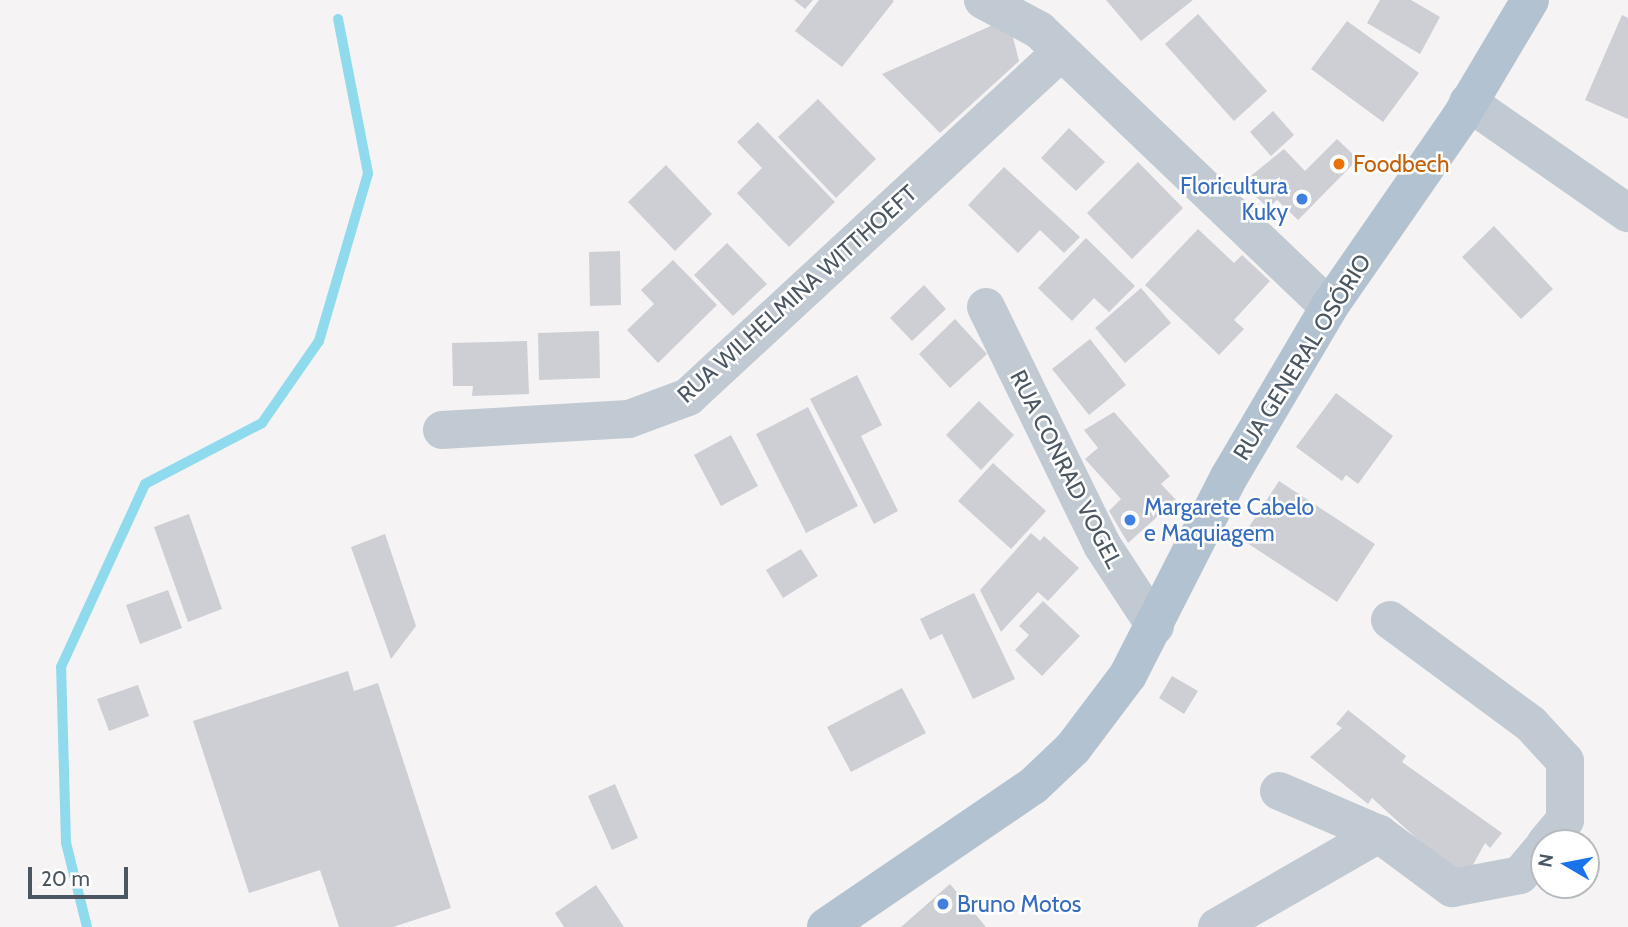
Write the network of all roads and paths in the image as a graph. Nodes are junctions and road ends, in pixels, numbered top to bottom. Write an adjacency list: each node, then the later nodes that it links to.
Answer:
1 (1530, 0): 4 (main road, RUA GENERAL OSÓRIO)
2 (991, 1): 3 (street)
3 (1060, 53): 7 (street); 8 (street, RUA WILHELMINA WITTHOEFT)
4 (1468, 102): 5 (street); 7 (main road, RUA GENERAL OSÓRIO)
5 (1628, 213)
6 (986, 307): 10 (street, RUA CONRAD VOGEL)
7 (1329, 307): 10 (main road, RUA GENERAL OSÓRIO)
8 (442, 430)
9 (1390, 620): 12 (street)
10 (1155, 626): 15 (main road, RUA GENERAL OSÓRIO)
11 (1279, 791): 13 (street)
12 (1558, 829)
13 (1379, 834): 14 (street); 16 (street)
14 (1530, 863)
15 (826, 927)
16 (1217, 927)

